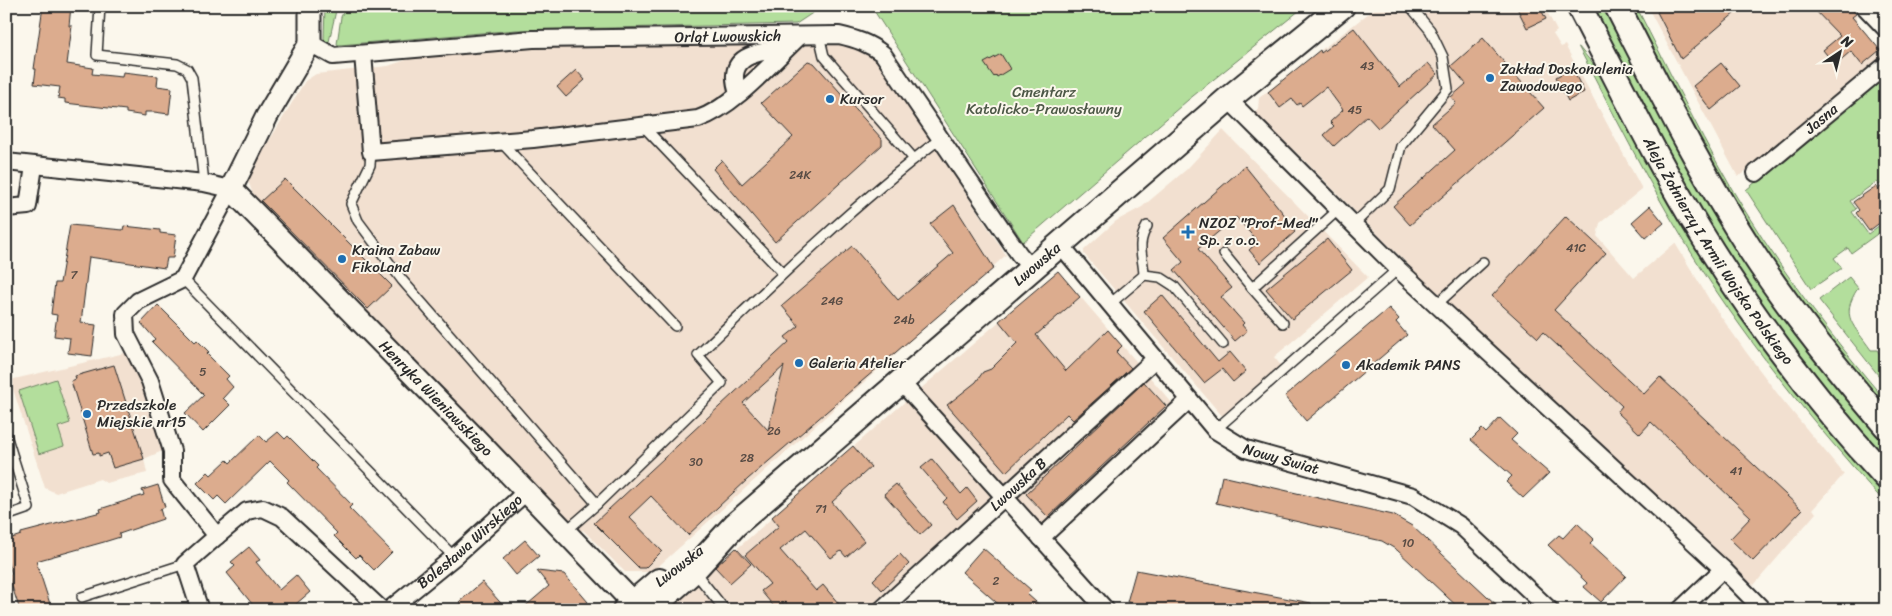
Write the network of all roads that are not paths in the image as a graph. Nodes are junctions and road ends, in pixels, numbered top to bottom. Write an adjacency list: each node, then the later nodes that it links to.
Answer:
1 (100, 6): 23 (lane)
2 (310, 6): 11 (street)
3 (1342, 6): 14 (main road, Lwowska)
4 (1410, 6): 27 (lane)
5 (1579, 6): 49 (main road, Aleja Żołnierzy I Armii Wojska Polskiego)
6 (1617, 6): 46 (main road, Aleja Żołnierzy I Armii Wojska Polskiego)
7 (1864, 6): 8 (street)
8 (1886, 29)
9 (819, 35): 10 (street, Orląt Lwowskich); 16 (street, Orląt Lwowskich); 19 (lane)
10 (800, 36): 12 (street, Orląt Lwowskich); 15 (street)
11 (310, 43): 12 (street, Orląt Lwowskich); 24 (street)
12 (363, 54): 18 (street)
13 (1886, 65): 22 (street, Jasna)
14 (1228, 99): 26 (street); 29 (main road, Lwowska)
15 (644, 127): 17 (street); 34 (lane)
16 (941, 138): 19 (lane); 32 (street, Orląt Lwowskich)
17 (500, 141): 18 (street); 41 (lane)
18 (371, 152): 52 (lane)
19 (914, 158): 34 (lane)
20 (6, 162): 21 (street)
21 (34, 166): 23 (street); 25 (street)
22 (1756, 173)
23 (204, 183): 24 (street)
24 (230, 189): 36 (street); 50 (street, Henryka Wieniawskiego)
25 (6, 208)
26 (1338, 210): 27 (street); 37 (lane)
27 (1353, 225): 33 (street)
28 (1147, 226): 35 (lane)
29 (1060, 244): 32 (main road, Lwowska); 38 (street, Nowy Świat)
30 (1224, 254): 37 (lane)
31 (1483, 262): 39 (lane)
32 (1032, 269): 44 (main road, Lwowska)
33 (1398, 269): 39 (street); 47 (lane)
34 (783, 273): 52 (lane)
35 (1144, 275): 38 (lane); 42 (lane)
36 (183, 279): 56 (street); 58 (lane)
37 (1252, 288): 40 (lane)
38 (1110, 304): 43 (street, Nowy Świat)
39 (1436, 305): 60 (street)
40 (1283, 324)
41 (675, 326)
42 (1223, 344)
43 (1155, 359): 45 (street, Nowy Świat); 51 (street, Lwowska B)
44 (901, 382): 51 (street); 54 (main road, Lwowska)
45 (1188, 400): 47 (street, Nowy Świat); 57 (street)
46 (1886, 426)
47 (1215, 430): 70 (street, Nowy Świat)
48 (6, 435): 53 (lane)
49 (1886, 477)
50 (527, 491): 55 (street, Henryka Wieniawskiego); 58 (street, Bolesława Wirskiego)
51 (1005, 498): 57 (street); 68 (street, Lwowska B)
52 (597, 504): 55 (lane)
53 (6, 516)
54 (735, 525): 61 (main road, Lwowska); 63 (main road, Lwowska)
55 (566, 531): 63 (street, Henryka Wieniawskiego)
56 (217, 536): 59 (street); 65 (street)
57 (1041, 538): 69 (street)
58 (454, 557): 66 (street, Bolesława Wirskiego)
59 (185, 564): 62 (lane); 64 (street)
60 (1723, 569): 71 (street); 72 (street)
61 (694, 570): 63 (main road, Lwowska); 67 (lane)
62 (82, 597)
63 (637, 608)
64 (200, 610)
65 (382, 610)
66 (389, 610)
67 (725, 610)
68 (881, 610)
69 (1106, 610)
70 (1550, 610)
71 (1680, 610)
72 (1763, 610)

